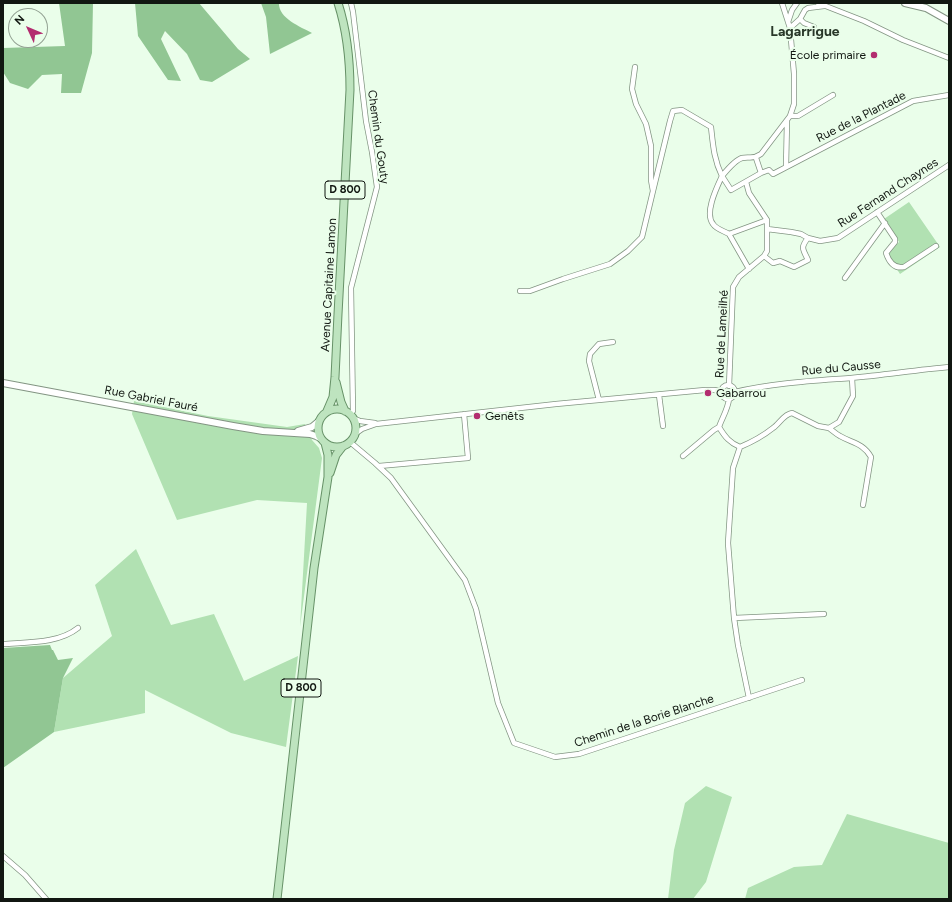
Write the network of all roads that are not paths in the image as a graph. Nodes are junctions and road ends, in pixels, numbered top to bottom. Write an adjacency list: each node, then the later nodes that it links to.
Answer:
1 (338, 3): 38 (main road, Avenue Capitaine Lamon / D 800)
2 (351, 3): 48 (street, Chemin du Gouty)
3 (782, 3): 10 (street)
4 (797, 3): 10 (street)
5 (818, 3): 7 (street)
6 (905, 3): 9 (street)
7 (825, 6): 8 (street); 13 (street)
8 (800, 19): 11 (street); 12 (street)
9 (949, 21)
10 (788, 22): 11 (street)
11 (790, 28): 17 (street)
12 (813, 30)
13 (949, 58)
14 (635, 67): 24 (street)
15 (833, 95): 17 (street)
16 (949, 95): 20 (street, Rue de la Plantade)
17 (788, 118): 18 (street); 20 (street)
18 (756, 158): 21 (street); 22 (street)
19 (949, 165): 25 (street, Rue Fernand Chaynes)
20 (786, 167): 21 (street, Rue de la Plantade)
21 (761, 173): 23 (street)
22 (722, 176): 23 (street); 24 (street); 29 (street)
23 (746, 182): 26 (street)
24 (653, 191): 35 (street)
25 (878, 212): 27 (street); 30 (street, Rue Fernand Chaynes)
26 (767, 220): 28 (street); 29 (street)
27 (885, 223): 31 (street); 34 (street)
28 (766, 229): 30 (street, Rue Fernand Chaynes); 32 (street)
29 (729, 234): 33 (street)
30 (808, 238): 32 (street)
31 (936, 246)
32 (764, 256): 33 (street, Rue de Lameilhé)
33 (749, 269): 41 (street, Rue de Lameilhé)
34 (845, 278)
35 (520, 291)
36 (613, 342): 46 (street)
37 (949, 367): 39 (street, Rue du Causse)
38 (335, 378): 47 (main road, Avenue Capitaine Lamon / D 800); 48 (main road, Avenue Capitaine Lamon / D 800)
39 (852, 378): 43 (street, Rue du Causse); 54 (street)
40 (3, 383): 55 (street, Rue Gabriel Fauré)
41 (729, 386): 42 (street); 43 (street)
42 (721, 390): 44 (street); 45 (street)
43 (735, 392): 45 (street)
44 (659, 395): 46 (street); 52 (street)
45 (729, 399): 53 (street)
46 (599, 400): 49 (street)
47 (327, 411): 48 (main road); 50 (main road)
48 (349, 414): 51 (street); 56 (main road)
49 (464, 414): 51 (street); 62 (street)
50 (318, 422): 55 (street, Rue Gabriel Fauré); 57 (main road)
51 (376, 424): 56 (street)
52 (663, 426)
53 (720, 427): 60 (street); 61 (street)
54 (829, 428): 60 (street); 64 (street)
55 (295, 432): 57 (street, Rue Gabriel Fauré)
56 (355, 434): 58 (main road)
57 (323, 441): 59 (main road); 63 (main road, D 800)
58 (350, 442): 59 (main road); 62 (street, Chemin de la Borie Blanche)
59 (343, 446): 63 (main road, D 800)
60 (740, 447): 66 (street)
61 (683, 456)
62 (379, 466): 70 (street, Chemin de la Borie Blanche)
63 (328, 477): 73 (main road, D 800)
64 (863, 505)
65 (824, 614): 66 (street)
66 (734, 618): 70 (street)
67 (78, 628): 68 (street)
68 (3, 644)
69 (802, 680): 70 (street, Chemin de la Borie Blanche)
70 (748, 698)
71 (3, 856): 72 (street)
72 (46, 899)
73 (277, 899)

